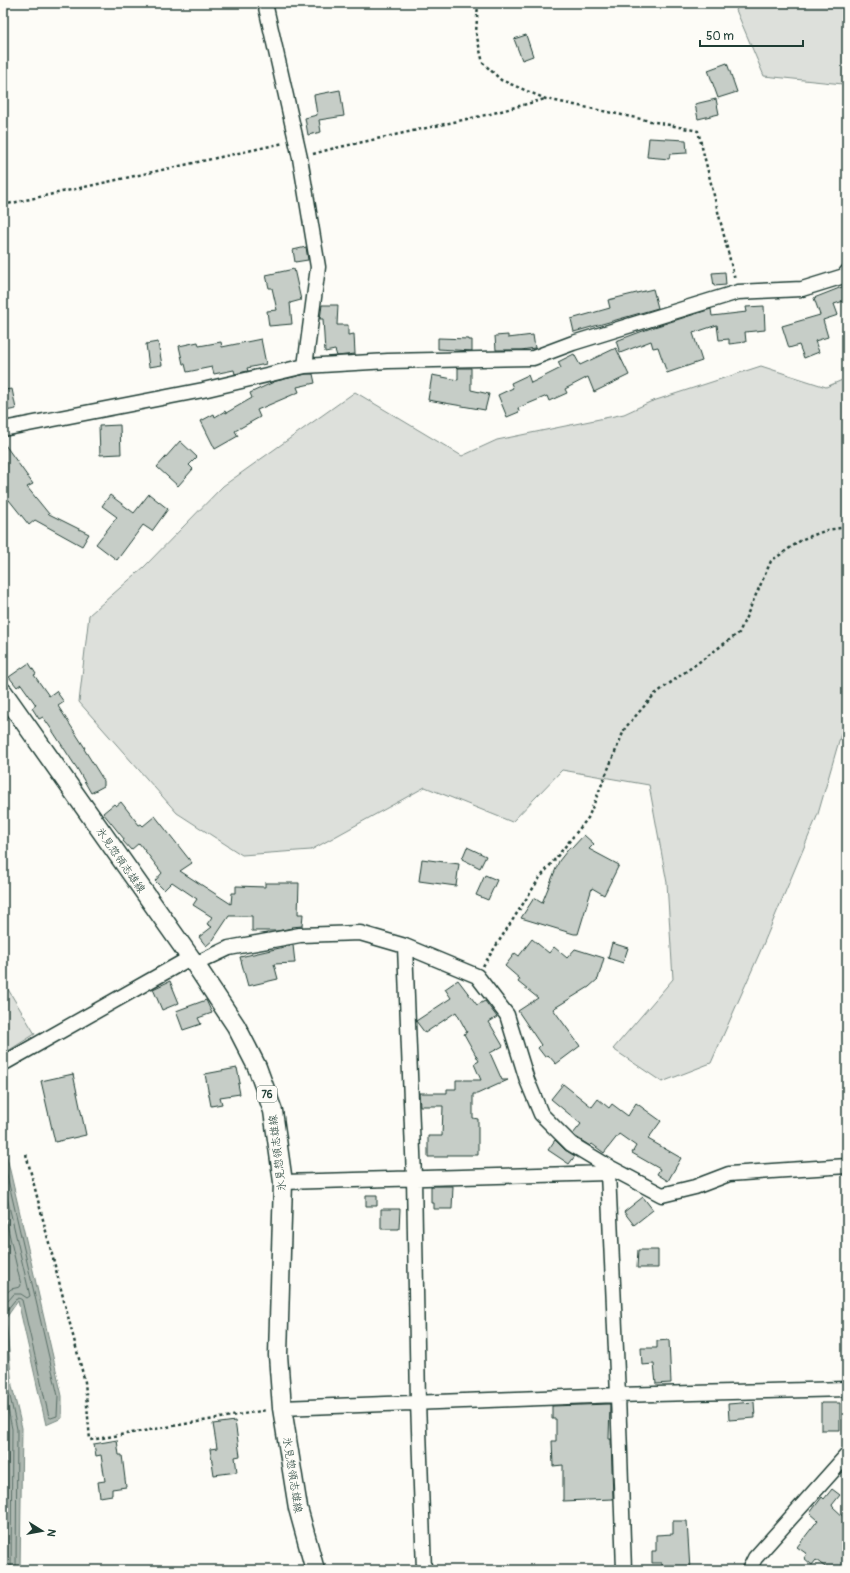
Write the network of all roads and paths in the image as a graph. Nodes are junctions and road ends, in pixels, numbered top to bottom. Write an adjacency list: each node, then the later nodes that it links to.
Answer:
1 (264, 3): 4 (street)
2 (478, 3): 3 (path)
3 (546, 99): 5 (path); 8 (path)
4 (296, 141): 5 (street); 6 (path)
5 (300, 158): 9 (street)
6 (3, 205)
7 (847, 272): 8 (street)
8 (738, 292): 9 (street)
9 (305, 366): 10 (street)
10 (3, 429)
11 (847, 527): 15 (path)
12 (3, 692): 14 (main road, 氷見惣領志雄線 / 76)
13 (405, 946): 14 (street); 15 (street); 20 (street)
14 (192, 961): 16 (street); 21 (main road, 氷見惣領志雄線 / 76)
15 (477, 976): 19 (street)
16 (6, 1062)
17 (26, 1154): 25 (path)
18 (847, 1166): 19 (street)
19 (609, 1171): 20 (street); 23 (street)
20 (414, 1178): 21 (street); 24 (street)
21 (283, 1182): 25 (main road, 氷見惣領志雄線 / 76)
22 (847, 1389): 23 (street)
23 (618, 1395): 24 (street); 29 (street)
24 (418, 1402): 25 (street); 28 (street)
25 (282, 1408): 27 (main road, 氷見惣領志雄線 / 76)
26 (847, 1455): 30 (street)
27 (315, 1570)
28 (424, 1570)
29 (624, 1570)
30 (748, 1570)

